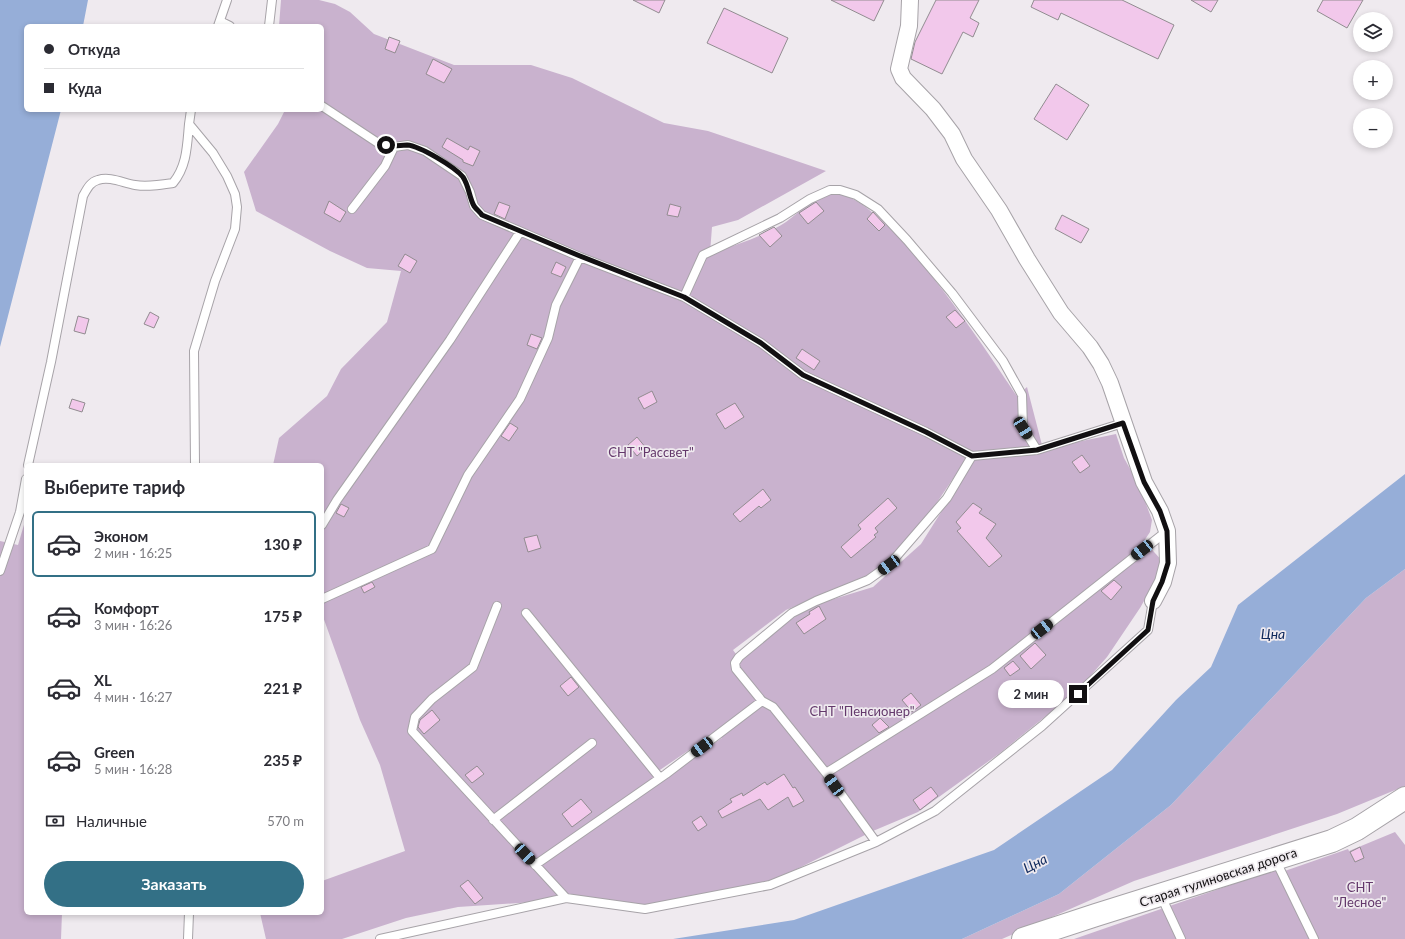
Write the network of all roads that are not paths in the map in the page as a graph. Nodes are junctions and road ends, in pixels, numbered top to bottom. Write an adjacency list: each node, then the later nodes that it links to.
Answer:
1 (227, 0): 4 (lane)
2 (272, 0): 5 (lane)
3 (910, 0): 14 (street)
4 (219, 23)
5 (269, 24)
6 (324, 107): 9 (lane)
7 (191, 112): 8 (lane)
8 (190, 124): 17 (lane); 18 (lane)
9 (394, 147): 10 (lane); 11 (lane)
10 (352, 210)
11 (520, 232): 12 (lane); 20 (lane)
12 (580, 256): 13 (lane); 23 (lane)
13 (684, 297): 15 (lane); 16 (lane)
14 (1123, 423): 15 (lane); 21 (street)
15 (1037, 450): 16 (lane)
16 (972, 456): 27 (lane)
17 (28, 463)
18 (195, 463)
19 (24, 490): 22 (lane)
20 (324, 522)
21 (1167, 531): 24 (street); 29 (lane)
22 (0, 571)
23 (324, 598)
24 (1153, 601): 33 (lane)
25 (497, 606): 32 (lane)
26 (526, 613): 30 (lane)
27 (762, 701): 29 (lane); 30 (lane)
28 (592, 743): 32 (lane)
29 (826, 773): 33 (lane)
30 (660, 778): 35 (lane)
31 (1405, 798): 34 (street, Старая тулиновская дорога)
32 (493, 820): 35 (lane)
33 (876, 842): 37 (lane)
34 (1275, 858): 36 (street, Старая тулиновская дорога); 43 (lane)
35 (535, 865): 37 (lane)
36 (1161, 896): 41 (street, Старая тулиновская дорога); 42 (lane)
37 (566, 898): 40 (lane)
38 (189, 915): 39 (lane)
39 (188, 939)
40 (380, 939)
41 (1023, 939)
42 (1181, 939)
43 (1314, 939)

